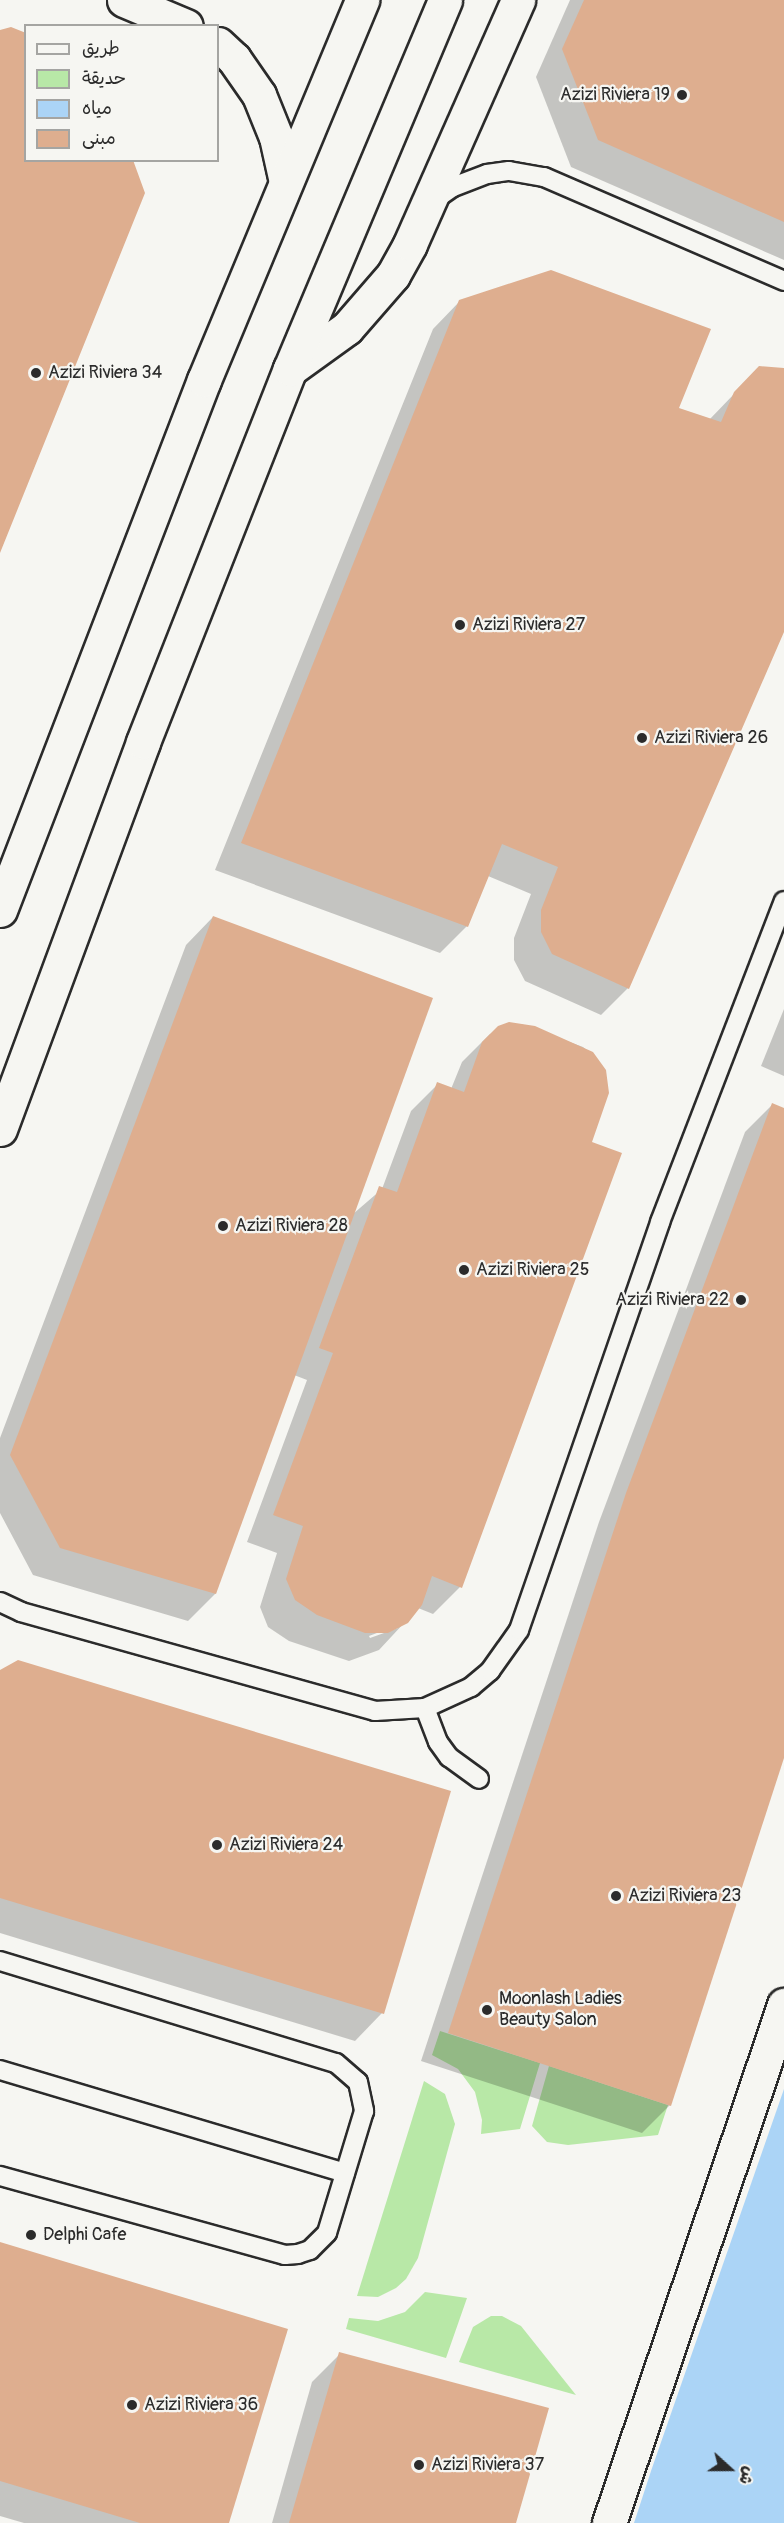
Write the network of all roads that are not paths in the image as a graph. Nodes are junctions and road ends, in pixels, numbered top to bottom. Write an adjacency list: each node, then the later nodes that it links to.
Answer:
1 (124, 0): 5 (street)
2 (362, 0): 7 (street)
3 (445, 0): 10 (street)
4 (518, 0): 8 (street)
5 (181, 24)
6 (219, 45): 7 (street)
7 (286, 182): 12 (street)
8 (423, 211): 9 (lane); 10 (street)
9 (784, 281)
10 (290, 369): 13 (street)
11 (784, 901): 15 (lane)
12 (0, 910)
13 (0, 1129)
14 (0, 1602): 15 (lane)
15 (425, 1708): 16 (lane)
16 (479, 1779)
17 (0, 1961): 20 (lane)
18 (784, 2005): 22 (street)
19 (0, 2070): 20 (lane)
20 (345, 2173): 21 (lane)
21 (0, 2176)
22 (609, 2523)

